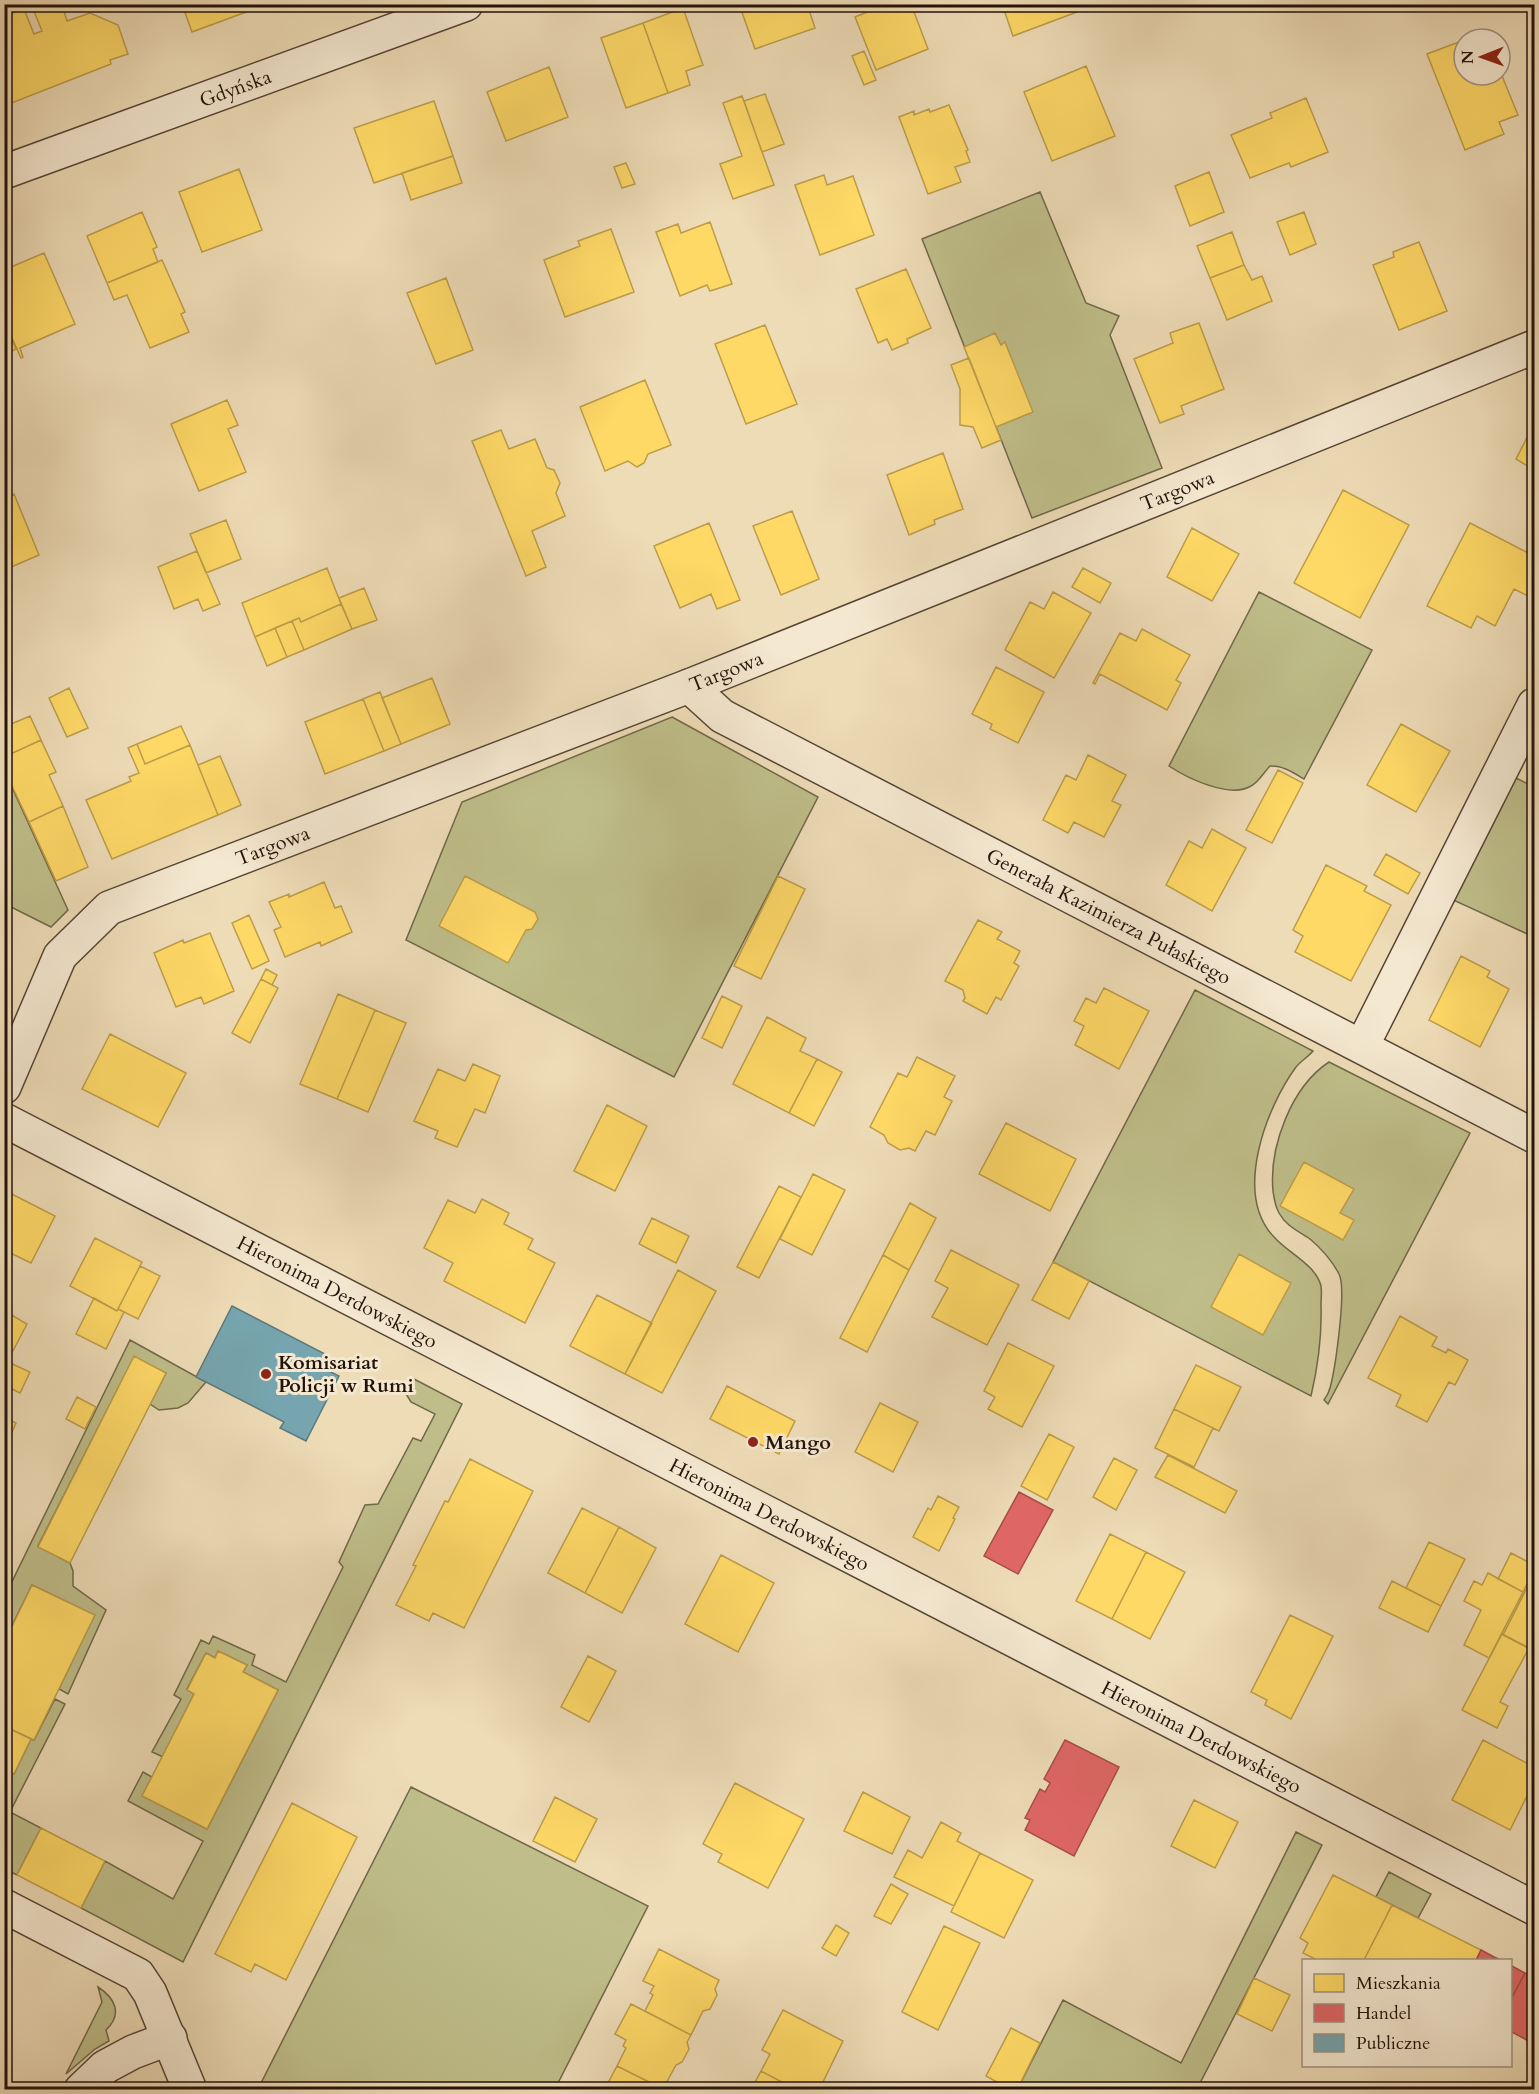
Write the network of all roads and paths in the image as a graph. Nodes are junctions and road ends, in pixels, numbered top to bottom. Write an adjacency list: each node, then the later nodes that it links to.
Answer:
1 (466, 4): 2 (street, Gdyńska)
2 (4, 172)
3 (1534, 347): 4 (street, Targowa)
4 (688, 686): 6 (street, Generała Kazimierza Pułaskiego); 7 (street, Targowa)
5 (1534, 705): 6 (street)
6 (1362, 1046): 9 (street, Generała Kazimierza Pułaskiego)
7 (4, 1087)
8 (4, 1120): 11 (street, Hieronima Derdowskiego)
9 (1534, 1136)
10 (4, 1906): 12 (street)
11 (1534, 1908)
12 (170, 2038): 13 (street); 14 (street)
13 (81, 2090)
14 (190, 2090)

